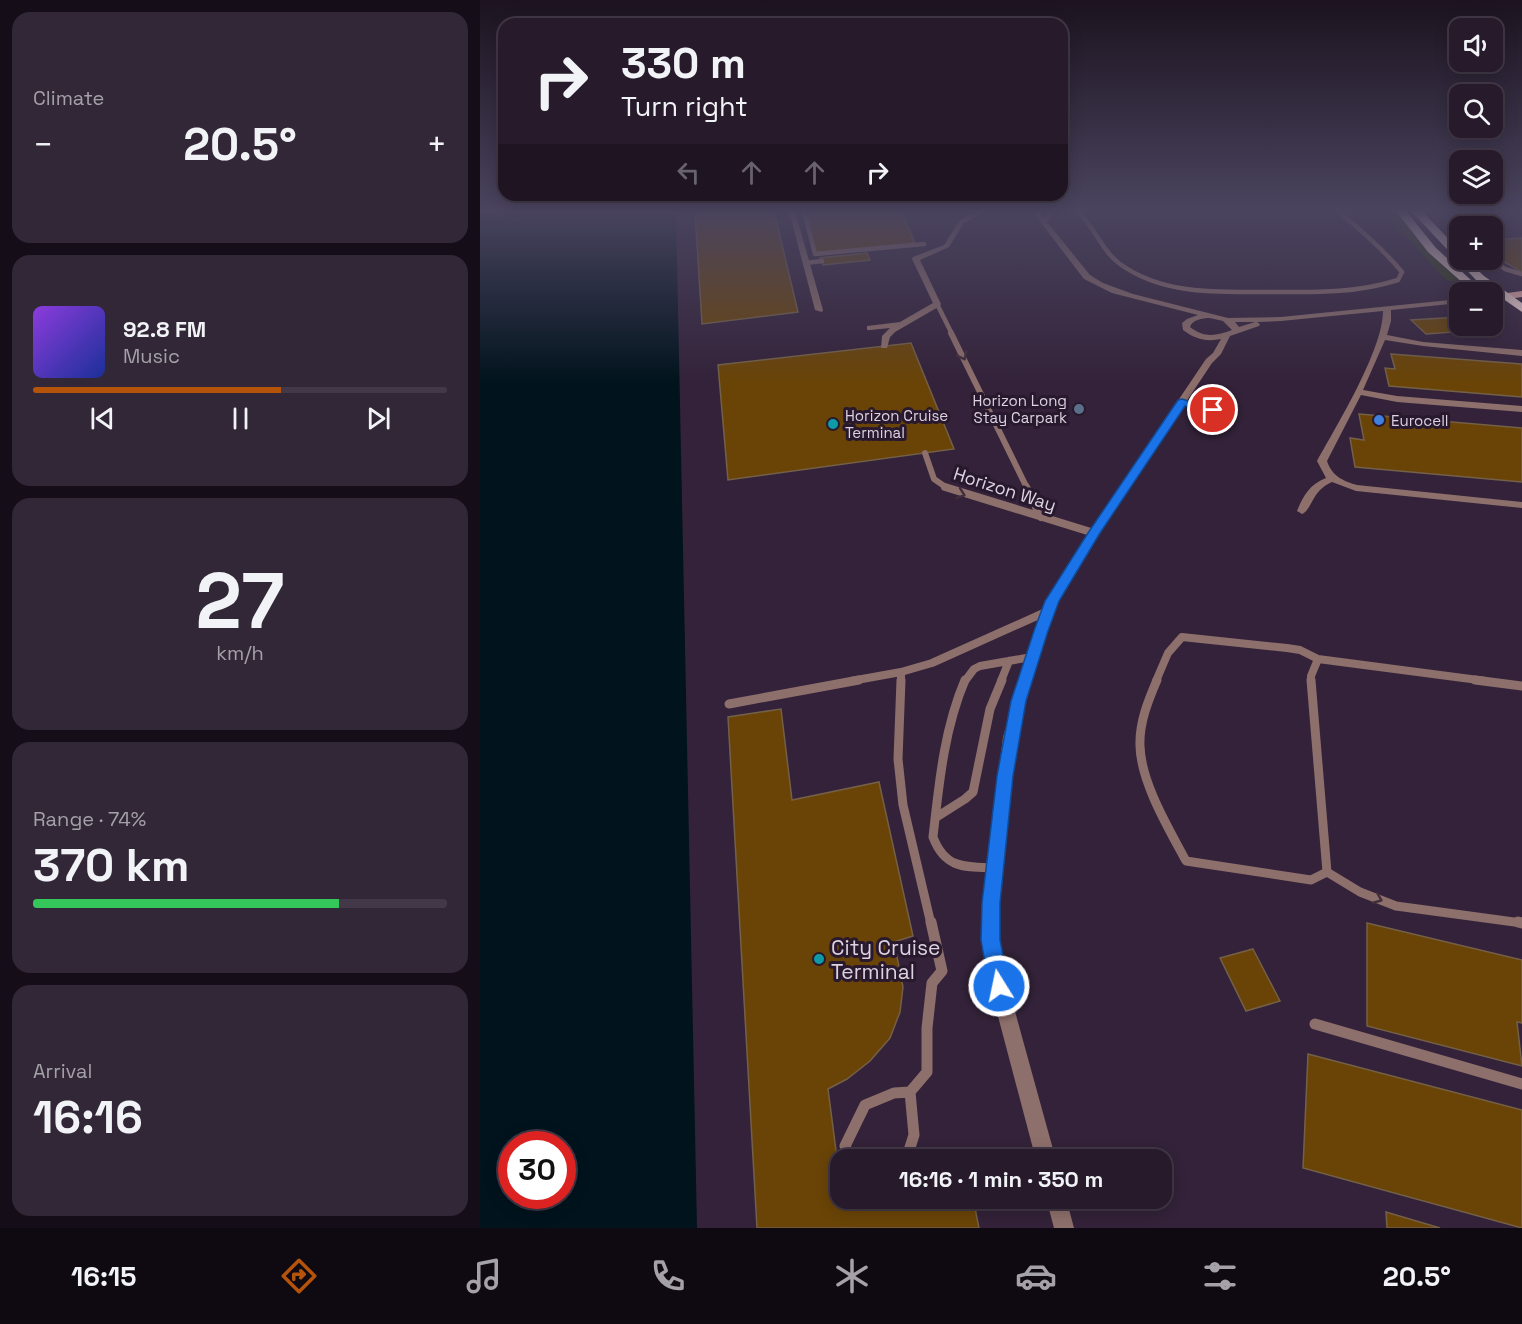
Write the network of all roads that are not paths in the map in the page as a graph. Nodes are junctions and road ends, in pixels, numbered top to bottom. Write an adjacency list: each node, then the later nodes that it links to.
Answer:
1 (808, 268): 19 (street)
2 (920, 268): 17 (street)
3 (1080, 268): 14 (street)
4 (1128, 268): 5 (lane)
5 (1399, 268)
6 (1452, 268): 10 (highway)
7 (1504, 268): 9 (lane)
8 (1471, 270): 11 (highway)
9 (1522, 274)
10 (1468, 282)
11 (1483, 282)
12 (1522, 294): 13 (main road)
13 (1503, 296)
14 (1152, 301): 21 (street); 24 (street)
15 (1503, 301): 20 (highway)
16 (1449, 302): 18 (street)
17 (937, 304): 25 (street); 42 (lane, one-way to 42)
18 (1387, 309): 22 (street); 30 (street)
19 (819, 310)
20 (1517, 312)
21 (1209, 316): 23 (street); 24 (street)
22 (1281, 319): 23 (street); 27 (street)
23 (1226, 320): 27 (street)
24 (1188, 321): 28 (street)
25 (903, 323): 26 (street); 31 (street)
26 (870, 328)
27 (1236, 330): 29 (street)
28 (1196, 335): 29 (street); 33 (street)
29 (1227, 337): 33 (street)
30 (1382, 338): 32 (street); 34 (street)
31 (884, 346)
32 (1522, 352)
33 (1206, 353): 35 (street)
34 (1358, 392): 36 (street); 39 (street)
35 (1182, 402): 37 (lane); 43 (street)
36 (1522, 409)
37 (1213, 410)
38 (925, 453): 42 (lane, Horizon Way, one-way to 42)
39 (1332, 479): 40 (street); 41 (street)
40 (1522, 505)
41 (1302, 511)
42 (1041, 517): 43 (lane, Horizon Way)
43 (1094, 533): 44 (street)
44 (1048, 611): 45 (street); 48 (lane)
45 (1032, 657): 47 (lane); 52 (street)
46 (1318, 659): 49 (lane); 53 (lane); 53 (lane)
47 (1009, 661): 51 (lane); 51 (lane)
48 (900, 672): 50 (lane); 57 (lane)
49 (1522, 686)
50 (729, 704)
51 (935, 818): 52 (lane)
52 (995, 868): 60 (street)
53 (1327, 872): 54 (lane, one-way to 54)
54 (1522, 923)
55 (1315, 1024): 56 (lane)
56 (1522, 1084)
57 (910, 1092): 58 (lane); 59 (lane)
58 (846, 1149)
59 (910, 1149)
60 (1043, 1149)
61 (1059, 1209): 62 (street)
62 (1064, 1228)

